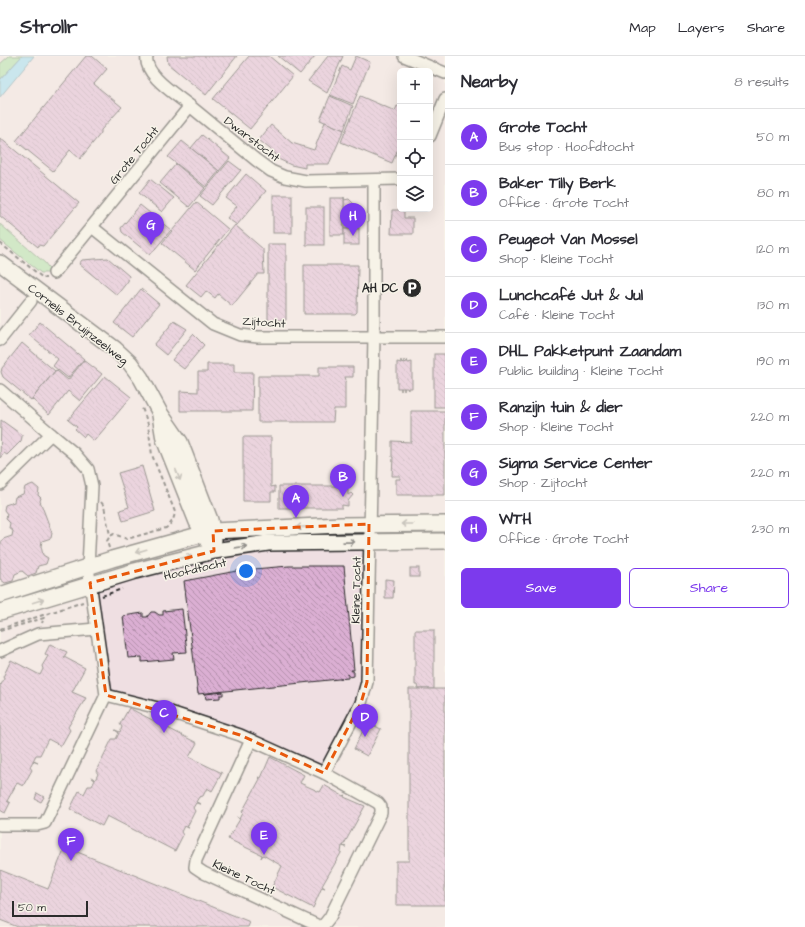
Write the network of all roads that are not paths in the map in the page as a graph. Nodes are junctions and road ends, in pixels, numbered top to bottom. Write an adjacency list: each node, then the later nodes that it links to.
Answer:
1 (148, 56): 5 (street)
2 (404, 56): 3 (street)
3 (445, 74)
4 (445, 99): 6 (street)
5 (190, 106): 8 (street, Dwarstocht); 9 (street, Grote Tocht)
6 (433, 129)
7 (397, 179): 8 (street, Dwarstocht)
8 (374, 181): 13 (street)
9 (92, 227): 11 (street, Grote Tocht); 13 (street, Zijtocht)
10 (0, 263): 21 (main road, Cornelis Bruijnzeelweg)
11 (54, 273)
12 (31, 301): 15 (street)
13 (374, 336): 14 (street, Zijtocht); 19 (street)
14 (445, 337)
15 (0, 340)
16 (0, 390): 17 (street)
17 (51, 434): 18 (street); 25 (street)
18 (0, 484)
19 (369, 524): 20 (main road, one-way to 19); 21 (main road, one-way to 21); 22 (street, Kleine Tocht)
20 (445, 524)
21 (208, 532): 24 (main road, Cornelis Bruijnzeelweg); 25 (main road, one-way to 25)
22 (370, 541): 23 (main road, Hoofdtocht); 24 (main road, Hoofdtocht, one-way to 22); 33 (street, Kleine Tocht)
23 (445, 541)
24 (214, 551): 26 (main road, Hoofdtocht, one-way to 24)
25 (88, 567): 26 (street); 27 (main road)
26 (90, 583): 28 (main road, Hoofdtocht, one-way to 26); 29 (street)
27 (0, 595)
28 (0, 612)
29 (96, 629): 30 (street); 31 (street)
30 (0, 651)
31 (106, 695): 32 (street, Kleine Tocht); 34 (street)
32 (252, 740): 33 (street, Kleine Tocht); 35 (street, Kleine Tocht)
33 (324, 773): 35 (street, Kleine Tocht)
34 (0, 825)
35 (322, 927)

